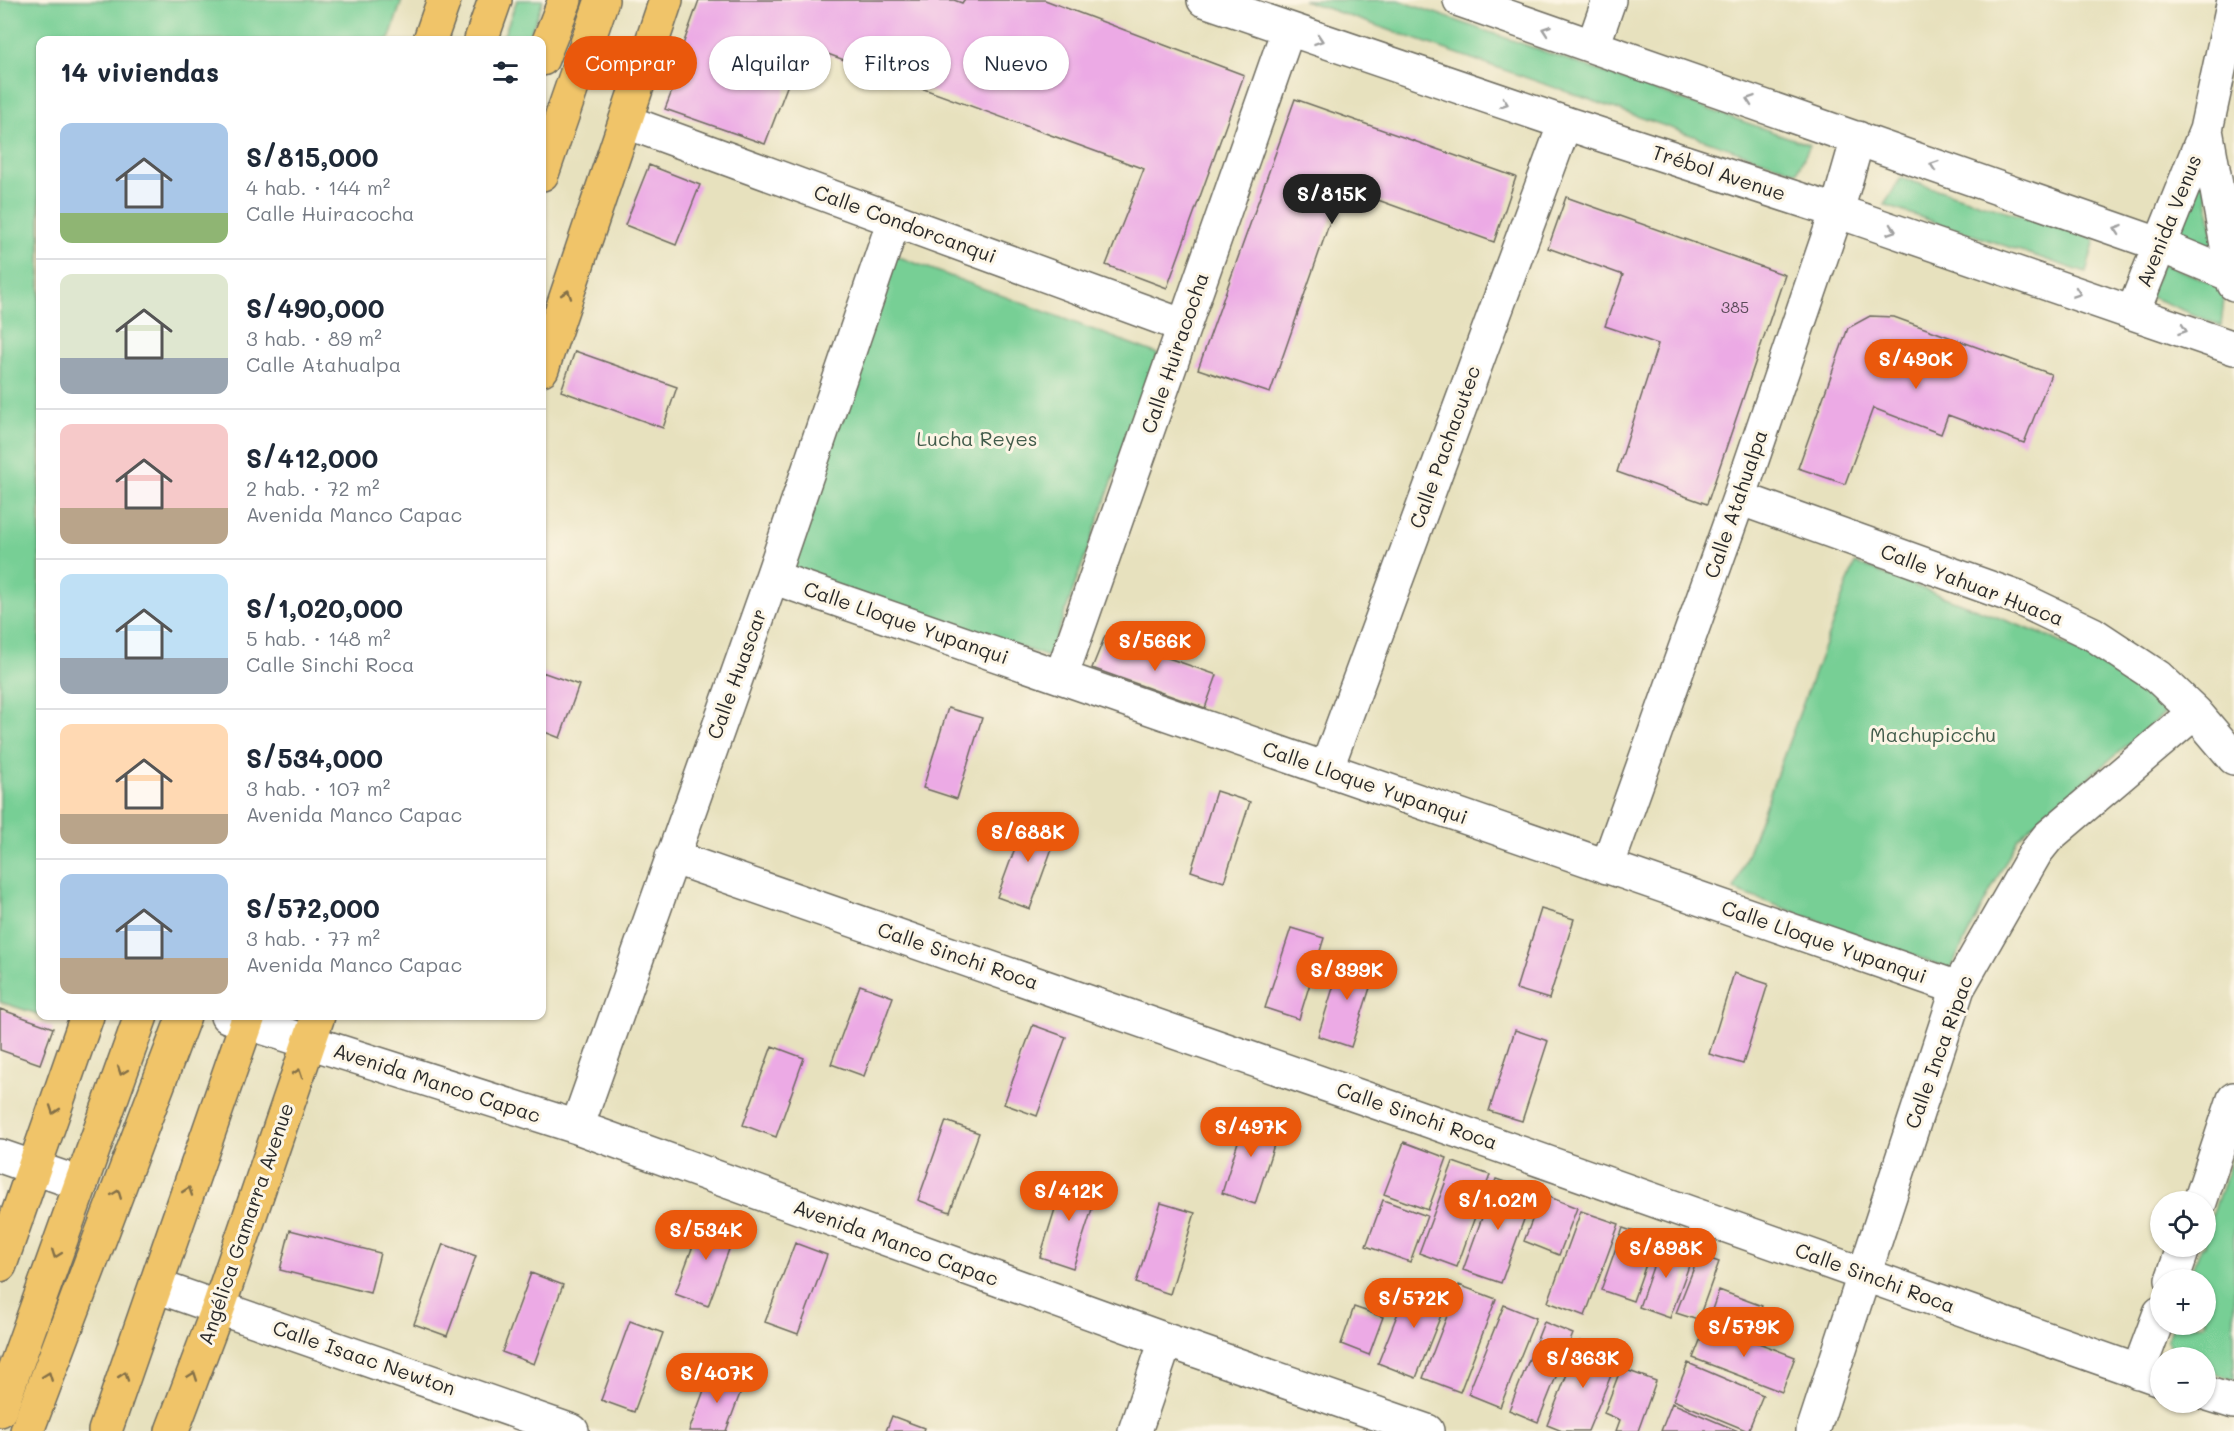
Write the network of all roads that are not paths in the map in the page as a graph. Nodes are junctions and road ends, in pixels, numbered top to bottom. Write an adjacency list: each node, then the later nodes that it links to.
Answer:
1 (444, 0): 11 (main road)
2 (495, 0): 12 (main road)
3 (566, 0): 14 (main road)
4 (602, 0): 19 (main road)
5 (666, 0): 15 (main road)
6 (1204, 0): 10 (street, Trébol Avenue)
7 (1460, 0): 13 (street, one-way to 7)
8 (1609, 0): 13 (street)
9 (2234, 0): 17 (street, Avenida Venus)
10 (1288, 30): 16 (street, Trébol Avenue, one-way to 16); 25 (street, Calle Huiracocha)
11 (431, 36)
12 (482, 36)
13 (1593, 46): 18 (street, one-way to 13)
14 (546, 49)
15 (627, 122): 21 (street, Calle Condorcanqui); 27 (main road, one-way to 15)
16 (1565, 123): 20 (street, Trébol Avenue); 33 (street, Calle Pachacutec)
17 (2206, 130): 22 (street, Avenida Venus); 23 (street, Avenida Venus)
18 (1858, 138): 20 (street, Calle Atahualpa); 22 (street, one-way to 18)
19 (546, 162)
20 (1837, 211): 24 (street, Trébol Avenue, one-way to 24); 28 (street, Calle Atahualpa)
21 (894, 220): 25 (street, Calle Condorcanqui); 29 (street, Calle Huascar)
22 (2160, 244): 23 (street); 24 (street, Avenida Venus)
23 (2232, 280)
24 (2133, 312): 26 (street, Trébol Avenue, one-way to 26)
25 (1184, 326): 30 (street, Calle Huiracocha)
26 (2234, 348)
27 (546, 357)
28 (1739, 498): 31 (street, Calle Yahuar Huaca); 35 (street, Calle Atahualpa)
29 (772, 577): 30 (street, Calle Lloque Yupanqui); 34 (street, Calle Huascar)
30 (1061, 677): 33 (street, Calle Lloque Yupanqui)
31 (2195, 712): 32 (street, Calle Yahuar Huaca); 36 (street, Calle Inca Ripac)
32 (2234, 758)
33 (1326, 770): 35 (street, Calle Lloque Yupanqui)
34 (672, 857): 44 (street, Calle Huascar); 50 (street, Calle Sinchi Roca)
35 (1607, 867): 36 (street, Calle Lloque Yupanqui)
36 (1958, 988): 50 (street, Calle Inca Ripac)
37 (86, 1020): 46 (main road, one-way to 46)
38 (140, 1020): 47 (main road, one-way to 47)
39 (182, 1020): 59 (main road, one-way to 39)
40 (240, 1020): 51 (main road, one-way to 40)
41 (254, 1020): 42 (street, Avenida Manco Capac)
42 (314, 1029): 44 (street, Avenida Manco Capac); 52 (main road, Angélica Gamarra Avenue, one-way to 42)
43 (2234, 1099): 48 (street)
44 (577, 1127): 54 (street, Avenida Manco Capac)
45 (0, 1156): 46 (street)
46 (33, 1168): 47 (street); 49 (main road)
47 (81, 1184): 58 (main road, one-way to 58)
48 (2204, 1191)
49 (0, 1265)
50 (1865, 1274): 55 (street, Calle Sinchi Roca); 65 (street, Calle Inca Ripac)
51 (156, 1286): 52 (street, Calle Isaac Newton); 60 (main road, one-way to 51)
52 (219, 1306): 61 (main road, Angélica Gamarra Avenue, one-way to 52); 62 (street, Calle Isaac Newton)
53 (2156, 1335): 55 (street)
54 (1166, 1340): 63 (street); 64 (street, Avenida Manco Capac)
55 (2149, 1375)
56 (2216, 1396): 57 (street)
57 (2234, 1402)
58 (0, 1410)
59 (27, 1431)
60 (105, 1431)
61 (172, 1431)
62 (572, 1431)
63 (1135, 1431)
64 (1427, 1431)
65 (1813, 1431)

